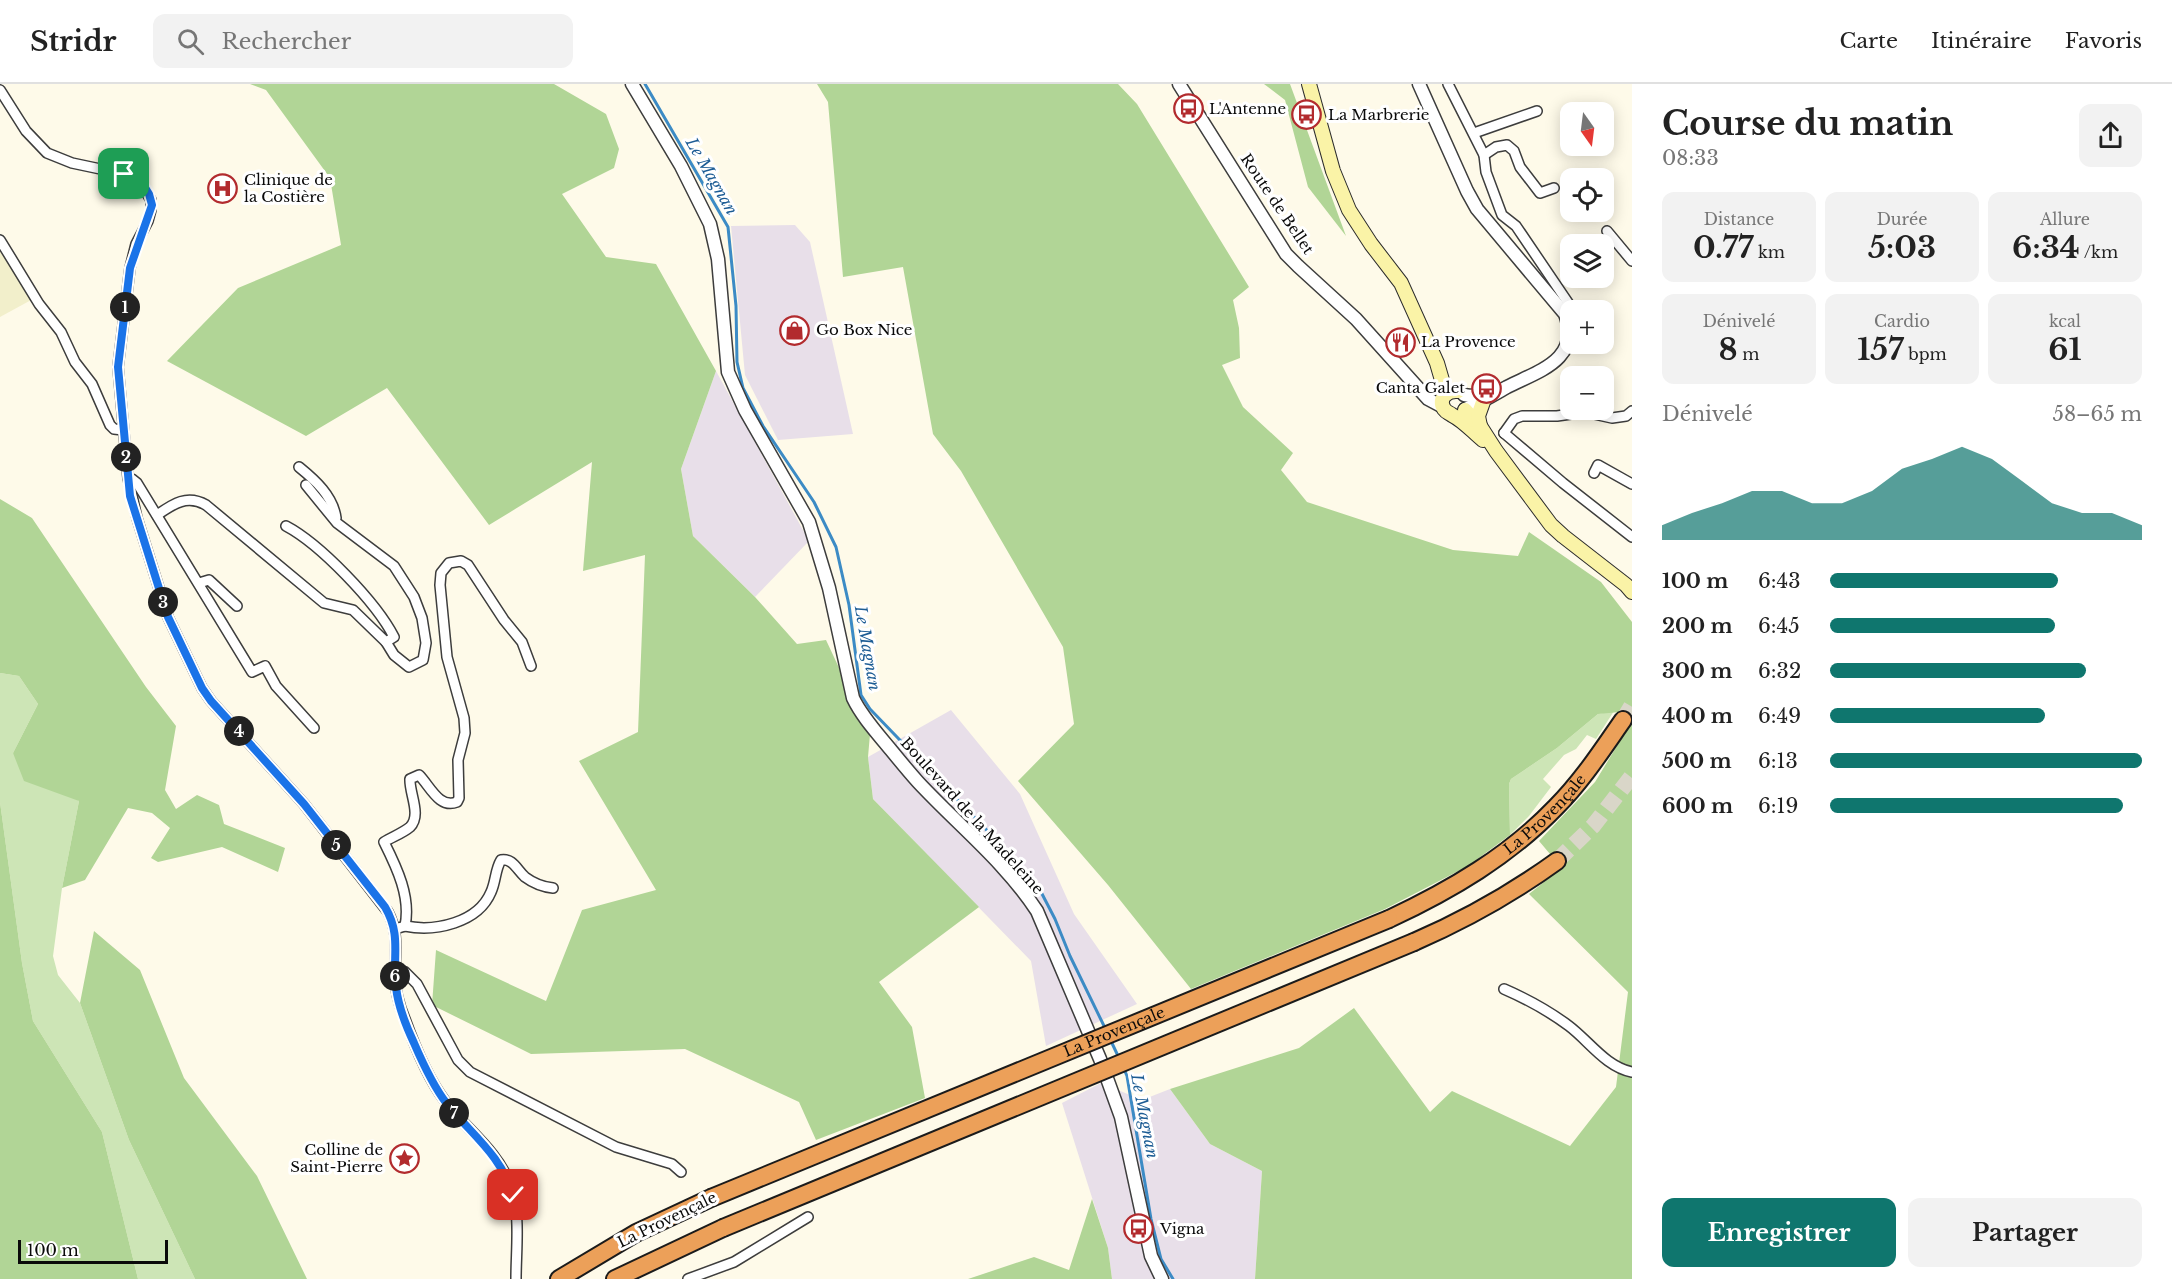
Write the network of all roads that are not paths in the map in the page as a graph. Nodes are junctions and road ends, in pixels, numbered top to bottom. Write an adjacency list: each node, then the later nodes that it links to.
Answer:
1 (632, 84): 53 (street, Boulevard de la Madeleine)
2 (1179, 84): 18 (street, Route de Bellet)
3 (1309, 84): 18 (main road)
4 (1419, 84): 15 (street)
5 (1448, 84): 8 (street)
6 (0, 90): 21 (street)
7 (1537, 111): 8 (street)
8 (1474, 134): 9 (street)
9 (1484, 155): 10 (street); 14 (street)
10 (1554, 188)
11 (1607, 231): 13 (street)
12 (0, 240): 21 (street)
13 (1632, 261)
14 (1566, 300)
15 (1560, 308)
16 (1560, 354): 17 (street)
17 (1507, 387): 18 (street); 19 (street)
18 (1455, 402): 19 (street); 22 (main road); 24 (main road)
19 (1483, 402): 22 (main road)
20 (1632, 411): 23 (street)
21 (123, 430): 27 (street)
22 (1483, 430): 23 (street); 24 (main road)
23 (1504, 433): 33 (street)
24 (1496, 451): 35 (main road)
25 (299, 466): 31 (street)
26 (1594, 473): 28 (street)
27 (128, 478): 30 (street); 43 (street)
28 (1632, 484)
29 (306, 485): 31 (street)
30 (157, 515): 34 (street); 37 (street)
31 (337, 523): 37 (street)
32 (286, 526): 37 (street)
33 (1632, 537)
34 (199, 583): 36 (street); 40 (street)
35 (1632, 592)
36 (237, 606)
37 (386, 642)
38 (531, 666): 43 (street)
39 (1623, 720): 50 (highway, La Provençale, bridge)
40 (314, 728)
41 (1557, 861): 51 (highway, La Provençale, bridge)
42 (553, 888): 43 (street)
43 (400, 927): 44 (street)
44 (395, 970): 47 (street); 49 (street)
45 (1504, 989): 46 (street)
46 (1632, 1072)
47 (681, 1172)
48 (808, 1217): 52 (street)
49 (516, 1279)
50 (559, 1279)
51 (615, 1279)
52 (688, 1279)
53 (1162, 1279)

